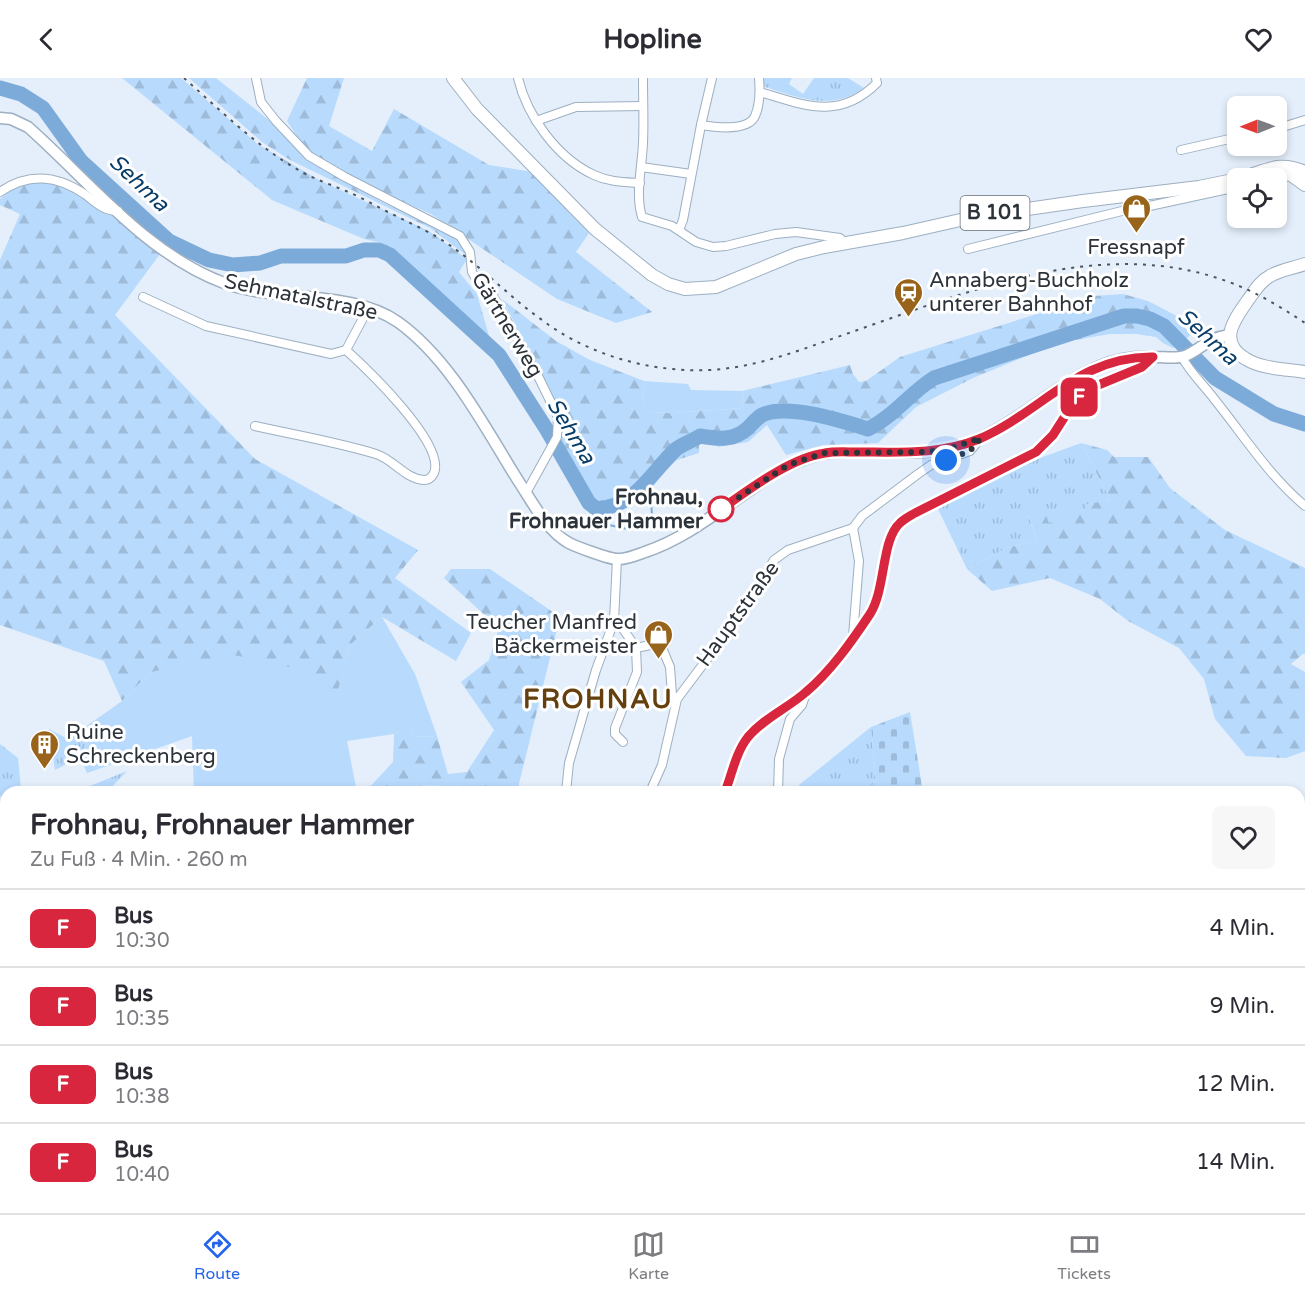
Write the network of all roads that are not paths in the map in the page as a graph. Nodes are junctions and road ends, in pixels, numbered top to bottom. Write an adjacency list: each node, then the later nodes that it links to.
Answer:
1 (256, 78): 43 (street, Gärtnerweg)
2 (453, 78): 31 (main road, B 101)
3 (518, 78): 12 (street)
4 (643, 78): 9 (street)
5 (712, 78): 13 (street)
6 (759, 78): 8 (street)
7 (876, 78): 8 (street)
8 (760, 92): 13 (street)
9 (644, 106): 12 (street); 17 (street)
10 (0, 118): 29 (main road, Sehmatalstraße)
11 (1305, 120): 14 (street)
12 (536, 121): 23 (street)
13 (701, 125): 20 (street)
14 (1287, 126)
15 (1227, 140): 16 (street)
16 (1181, 150)
17 (641, 167): 20 (street); 23 (street)
18 (1272, 168): 19 (main road, B 101)
19 (1305, 172)
20 (691, 174): 30 (street)
21 (1287, 174): 25 (main road, B 101)
22 (1227, 182): 27 (main road, B 101)
23 (640, 183): 30 (street)
24 (1227, 189): 28 (street)
25 (1305, 189)
26 (0, 192): 29 (street)
27 (1147, 193): 28 (street); 31 (main road, B 101)
28 (1126, 210): 32 (street)
29 (118, 212): 35 (main road, Sehmatalstraße)
30 (675, 228): 31 (street)
31 (845, 243)
32 (968, 249)
33 (1305, 264): 36 (main road)
34 (143, 297): 37 (street)
35 (369, 307): 37 (street); 43 (main road, Sehmatalstraße)
36 (1230, 335): 38 (main road); 40 (main road)
37 (346, 350): 41 (street)
38 (1184, 356): 39 (main road); 44 (street)
39 (1153, 357): 42 (main road); 48 (street)
40 (1305, 372)
41 (255, 426)
42 (981, 438): 45 (street, Hauptstraße); 46 (main road)
43 (526, 493): 46 (main road, Sehmatalstraße)
44 (1305, 506)
45 (853, 528): 48 (street); 51 (street, Hauptstraße)
46 (617, 559): 47 (street)
47 (614, 621): 49 (street); 53 (street)
48 (852, 637): 50 (street)
49 (636, 648): 51 (street); 52 (street)
50 (806, 693): 55 (street); 56 (street)
51 (676, 699): 54 (street, Hauptstraße)
52 (623, 742)
53 (567, 786)
54 (653, 786)
55 (727, 786)
56 (778, 786)

